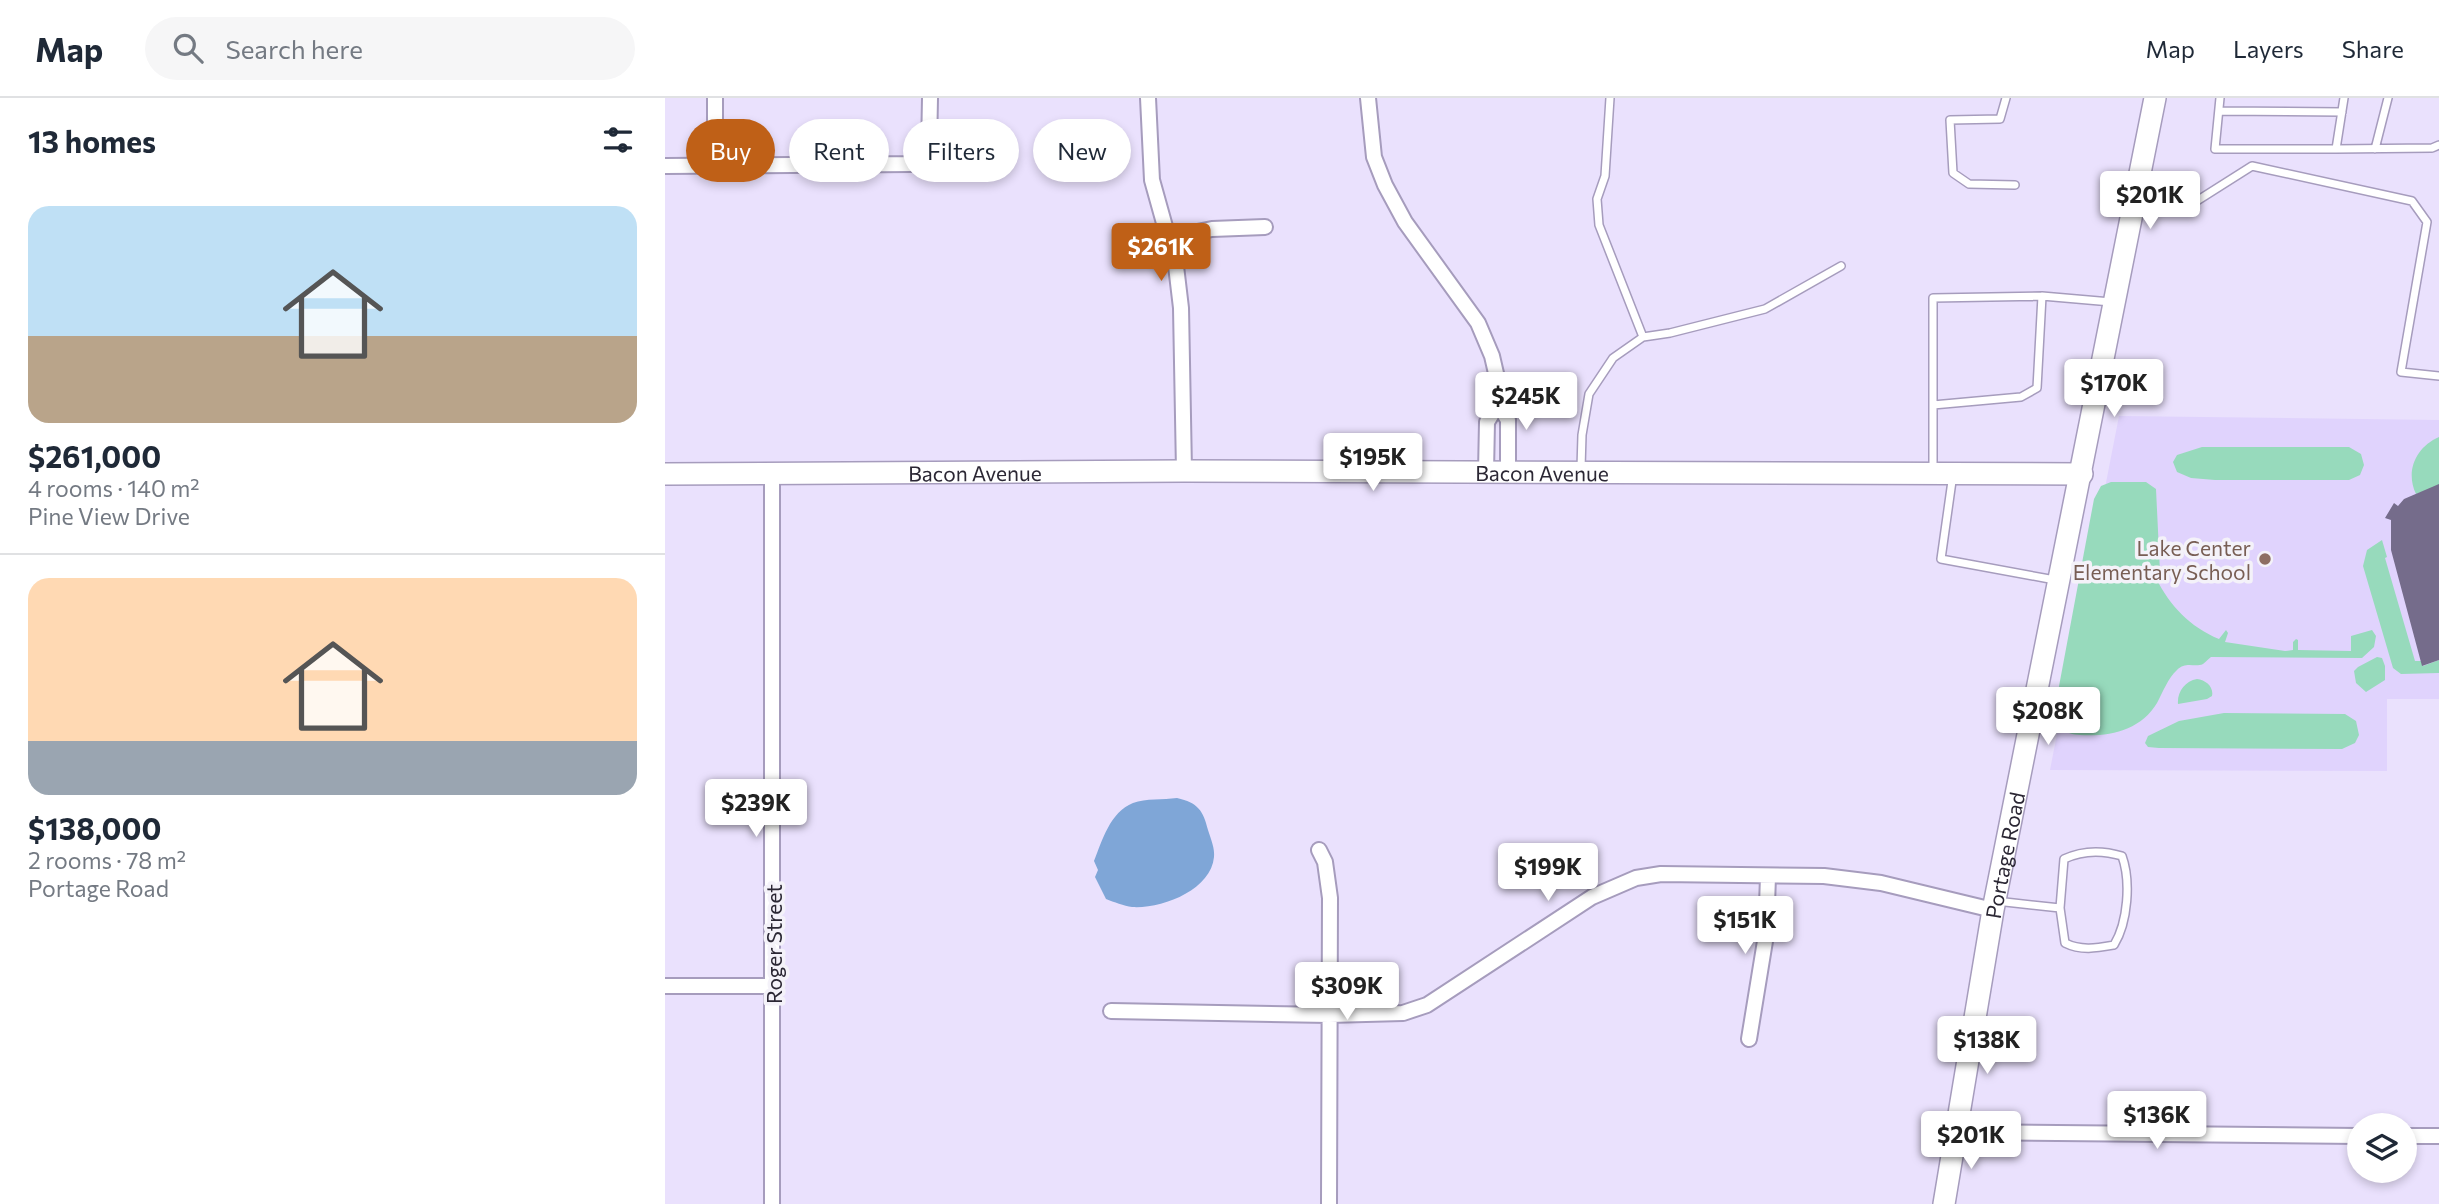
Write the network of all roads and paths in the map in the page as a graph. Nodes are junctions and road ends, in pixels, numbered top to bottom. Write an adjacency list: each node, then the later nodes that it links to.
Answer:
1 (715, 98): 13 (street)
2 (930, 98): 17 (street)
3 (1148, 98): 23 (street)
4 (1368, 98): 29 (street)
5 (1611, 98): 27 (lane)
6 (2006, 98): 20 (lane)
7 (2155, 98): 21 (street, Portage Road)
8 (2220, 98): 11 (lane)
9 (2344, 98): 12 (lane)
10 (2388, 98): 16 (lane)
11 (2219, 111): 12 (lane); 15 (lane)
12 (2342, 112): 15 (lane)
13 (715, 119)
14 (2439, 145): 16 (lane)
15 (2336, 149): 16 (lane)
16 (2375, 149)
17 (775, 165)
18 (665, 166): 19 (street)
19 (686, 166)
20 (2015, 185)
21 (2136, 196): 26 (street, Portage Road); 28 (lane)
22 (1265, 227): 23 (street)
23 (1168, 237): 31 (street)
24 (1841, 266): 27 (lane)
25 (2042, 296): 26 (lane); 30 (lane); 30 (lane)
26 (2115, 302): 38 (street, Portage Road)
27 (1643, 337): 35 (lane)
28 (2439, 376)
29 (1498, 404): 32 (street); 33 (street)
30 (1933, 405): 37 (lane)
31 (1184, 471): 32 (street, Bacon Avenue); 34 (street, Bacon Avenue)
32 (1486, 472): 33 (street, Bacon Avenue)
33 (1508, 472): 35 (street, Bacon Avenue)
34 (772, 473): 36 (street, Bacon Avenue); 45 (street, Roger Street)
35 (1580, 473): 37 (street, Bacon Avenue)
36 (665, 474)
37 (1943, 474): 38 (street, Bacon Avenue); 39 (lane)
38 (2082, 474): 39 (street, Portage Road)
39 (2060, 581): 42 (street, Portage Road)
40 (1319, 850): 47 (street)
41 (1768, 876): 42 (street); 47 (street); 48 (street)
42 (1994, 905): 43 (lane); 49 (street, Portage Road)
43 (2060, 908): 43 (lane)
44 (665, 986): 45 (street)
45 (773, 986): 53 (street, Roger Street)
46 (1111, 1012): 47 (street)
47 (1329, 1014): 54 (street)
48 (1749, 1039)
49 (1956, 1132): 50 (street); 55 (street, Portage Road)
50 (2347, 1136)
51 (2417, 1136): 52 (street)
52 (2439, 1136)
53 (772, 1204)
54 (1329, 1204)
55 (1944, 1204)

